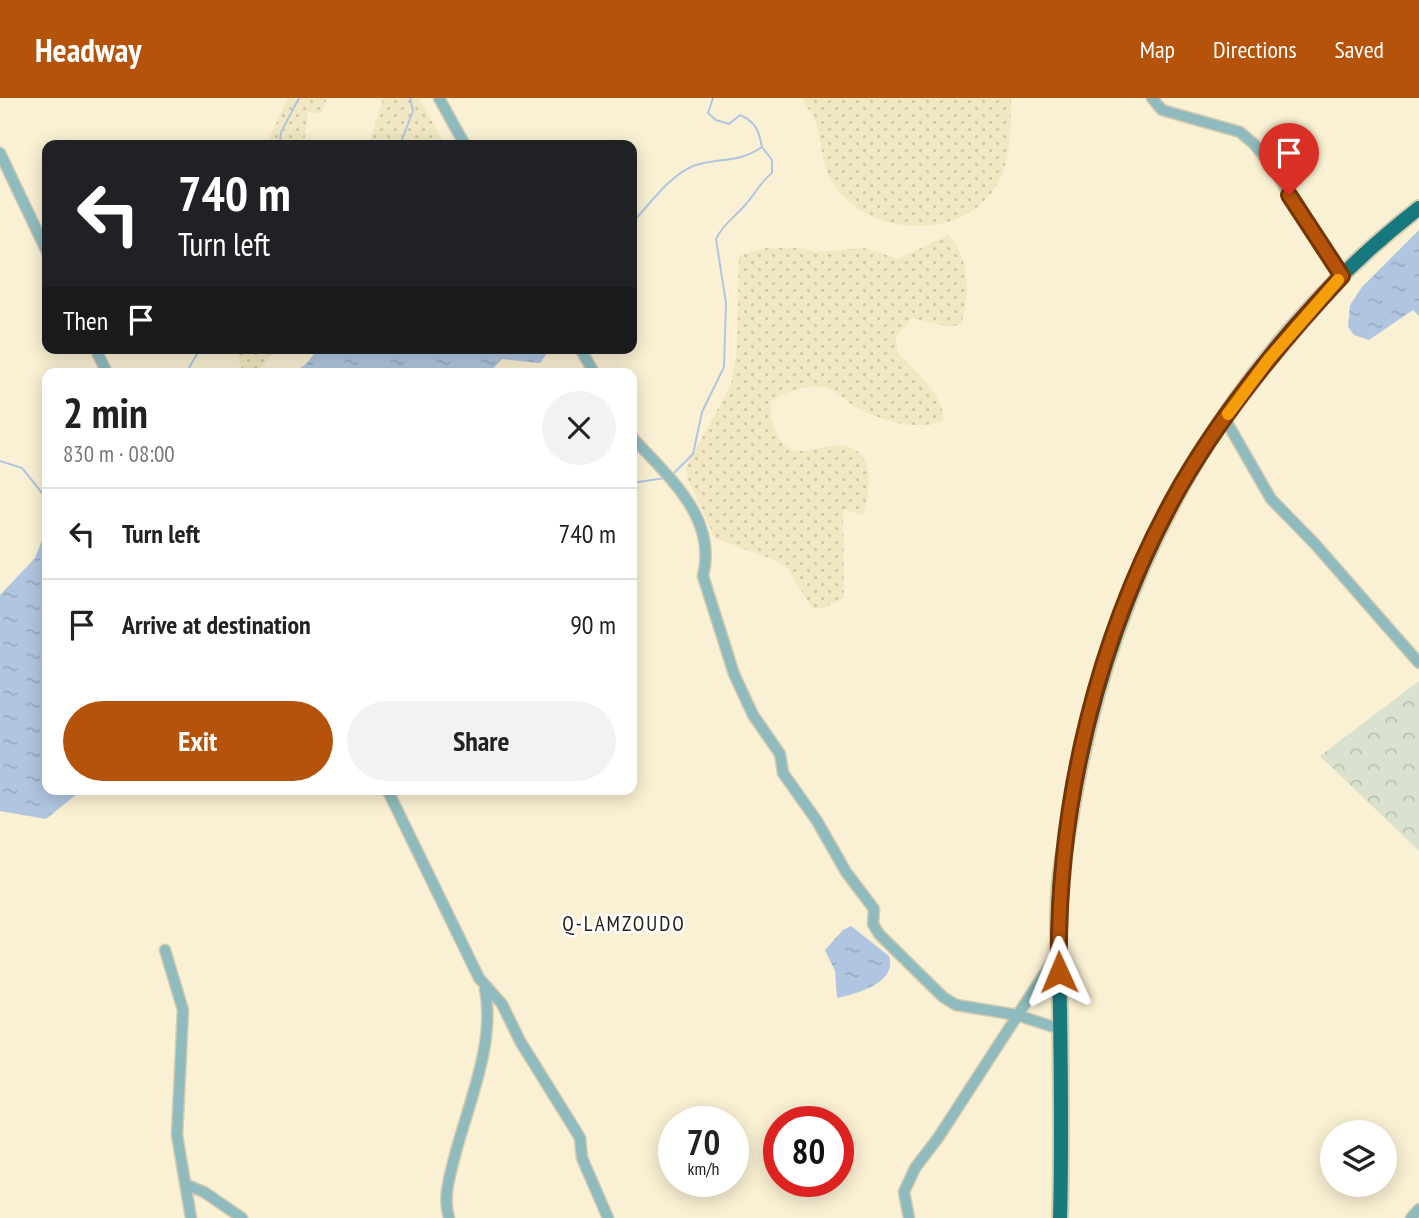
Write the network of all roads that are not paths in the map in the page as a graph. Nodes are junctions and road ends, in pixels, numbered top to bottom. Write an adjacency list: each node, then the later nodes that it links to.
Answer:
1 (439, 98): 3 (street)
2 (1152, 98): 7 (street)
3 (462, 140)
4 (0, 153): 6 (street)
5 (1419, 208): 7 (highway)
6 (42, 241)
7 (1342, 276): 8 (highway)
8 (1224, 419): 10 (street); 13 (highway)
9 (637, 443): 15 (street)
10 (1419, 663)
11 (390, 795): 14 (street)
12 (165, 950): 17 (street)
13 (1059, 952): 15 (street); 16 (highway)
14 (485, 989): 21 (street); 22 (street)
15 (1017, 1015): 16 (street); 23 (street)
16 (1060, 1029): 24 (highway)
17 (187, 1185): 19 (street); 20 (street)
18 (1419, 1209): 25 (street)
19 (191, 1218)
20 (242, 1218)
21 (449, 1218)
22 (608, 1218)
23 (909, 1218)
24 (1060, 1218)
25 (1411, 1218)

